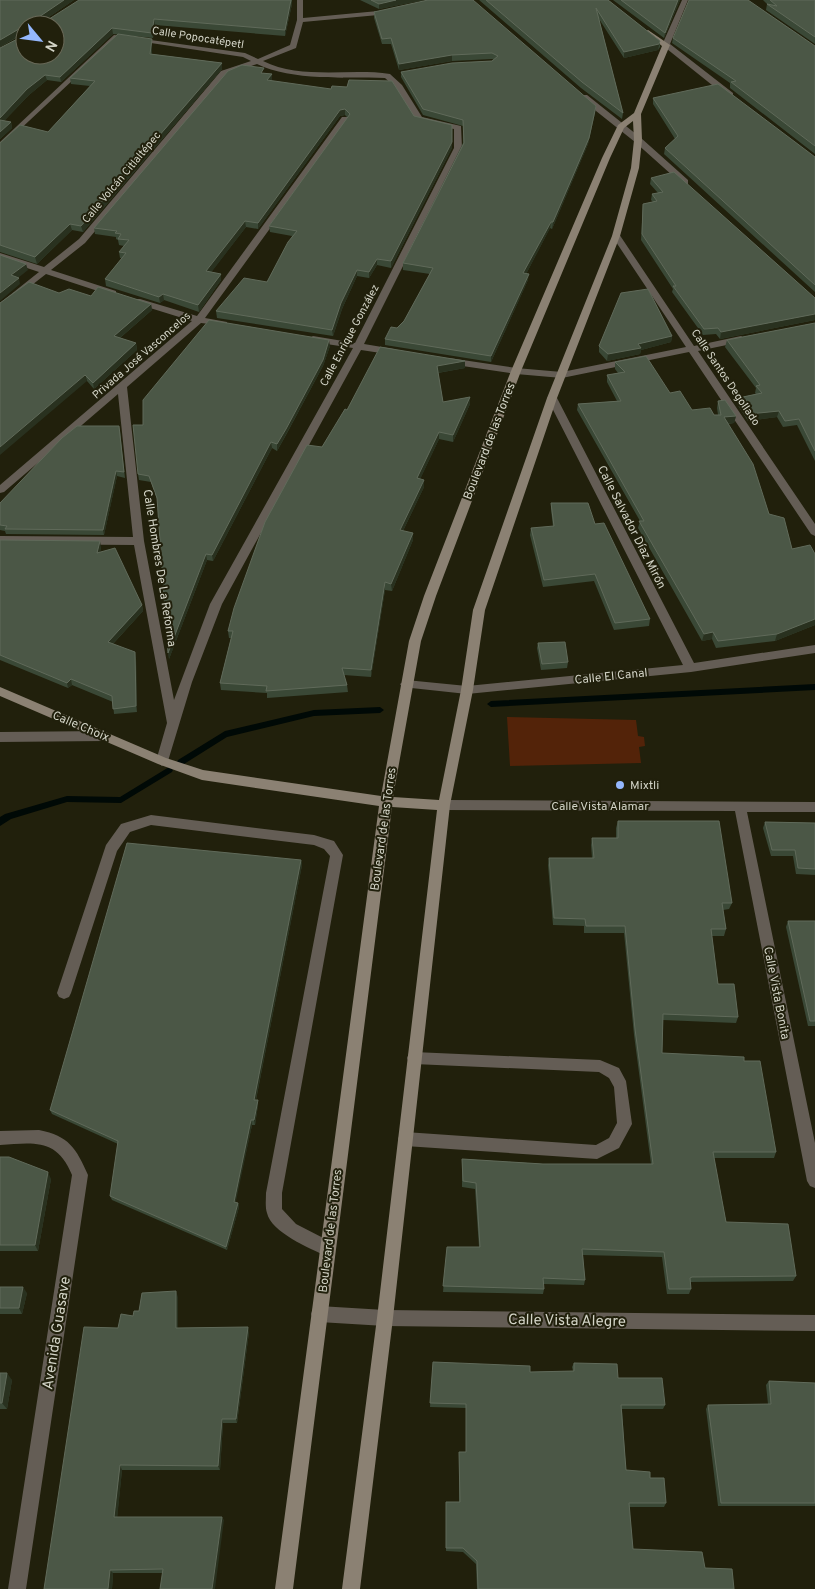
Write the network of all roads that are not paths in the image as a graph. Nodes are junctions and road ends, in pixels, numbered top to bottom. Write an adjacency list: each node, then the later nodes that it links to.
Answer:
1 (300, 0): 4 (street)
2 (684, 0): 6 (street, Boulevard de las Torres)
3 (398, 10): 4 (street)
4 (300, 20): 7 (street, Calle Volcán Citlaltépec)
5 (644, 28): 6 (street)
6 (666, 45): 9 (street); 10 (street, Boulevard de las Torres)
7 (255, 61): 14 (street, Calle Popocatépetl); 18 (street, Calle Volcán Citlaltépec); 24 (street, Calle Enrique González)
8 (577, 91): 12 (street)
9 (736, 100)
10 (637, 114): 12 (street, Boulevard de las Torres); 13 (street, Boulevard de las Torres)
11 (345, 119): 20 (street, Privada José Vasconcelos)
12 (621, 127): 13 (street); 28 (street, Boulevard de las Torres)
13 (638, 140): 15 (street); 16 (street, Boulevard de las Torres)
14 (0, 146)
15 (690, 187)
16 (616, 236): 25 (street, Calle Santos Degollado); 29 (street, Boulevard de las Torres)
17 (0, 256): 18 (street)
18 (47, 271): 19 (street, Calle Volcán Citlaltépec); 20 (street)
19 (0, 307)
20 (199, 320): 21 (street); 30 (street, Privada José Vasconcelos)
21 (236, 326)
22 (302, 337): 24 (street)
23 (748, 337): 25 (street)
24 (358, 347): 26 (street); 41 (street, Calle Enrique González)
25 (692, 348): 29 (street); 33 (street, Calle Santos Degollado)
26 (404, 354)
27 (442, 360): 28 (street)
28 (516, 371): 29 (street); 38 (street, Boulevard de las Torres)
29 (562, 375): 31 (street, Boulevard de las Torres)
30 (122, 386): 32 (street, Privada José Vasconcelos); 35 (street, Calle Hombres De La Reforma)
31 (552, 398): 37 (street, Calle Salvador Díaz Mirón); 39 (street, Boulevard de las Torres)
32 (0, 490)
33 (815, 532)
34 (0, 540): 35 (street)
35 (139, 541): 41 (street, Calle Hombres De La Reforma)
36 (815, 649): 37 (street, Calle El Canal)
37 (691, 668): 39 (street, Calle El Canal)
38 (406, 684): 39 (street, Calle El Canal); 45 (street, Boulevard de las Torres)
39 (467, 690): 46 (street, Boulevard de las Torres)
40 (0, 691): 42 (street, Calle Choix)
41 (172, 724): 44 (street, Calle Enrique González)
42 (104, 736): 43 (street); 44 (street, Calle Choix)
43 (0, 737)
44 (162, 761): 45 (street)
45 (386, 802): 46 (street, Calle Vista Alamar); 54 (street, Boulevard de las Torres)
46 (444, 805): 47 (street, Calle Vista Alamar); 50 (street, Boulevard de las Torres)
47 (740, 806): 48 (street, Calle Vista Alamar); 53 (street, Calle Vista Bonita)
48 (815, 807)
49 (64, 992): 54 (street)
50 (414, 1058): 52 (street, Boulevard de las Torres); 52 (street)
51 (0, 1138): 58 (street, Avenida Guasave)
52 (405, 1139): 56 (street, Boulevard de las Torres)
53 (815, 1181)
54 (328, 1248): 55 (street, Boulevard de las Torres)
55 (319, 1314): 56 (street, Calle Vista Alegre); 59 (street, Boulevard de las Torres)
56 (385, 1318): 57 (street, Calle Vista Alegre); 60 (street, Boulevard de las Torres)
57 (815, 1323)
58 (17, 1589)
59 (284, 1589)
60 (351, 1589)

